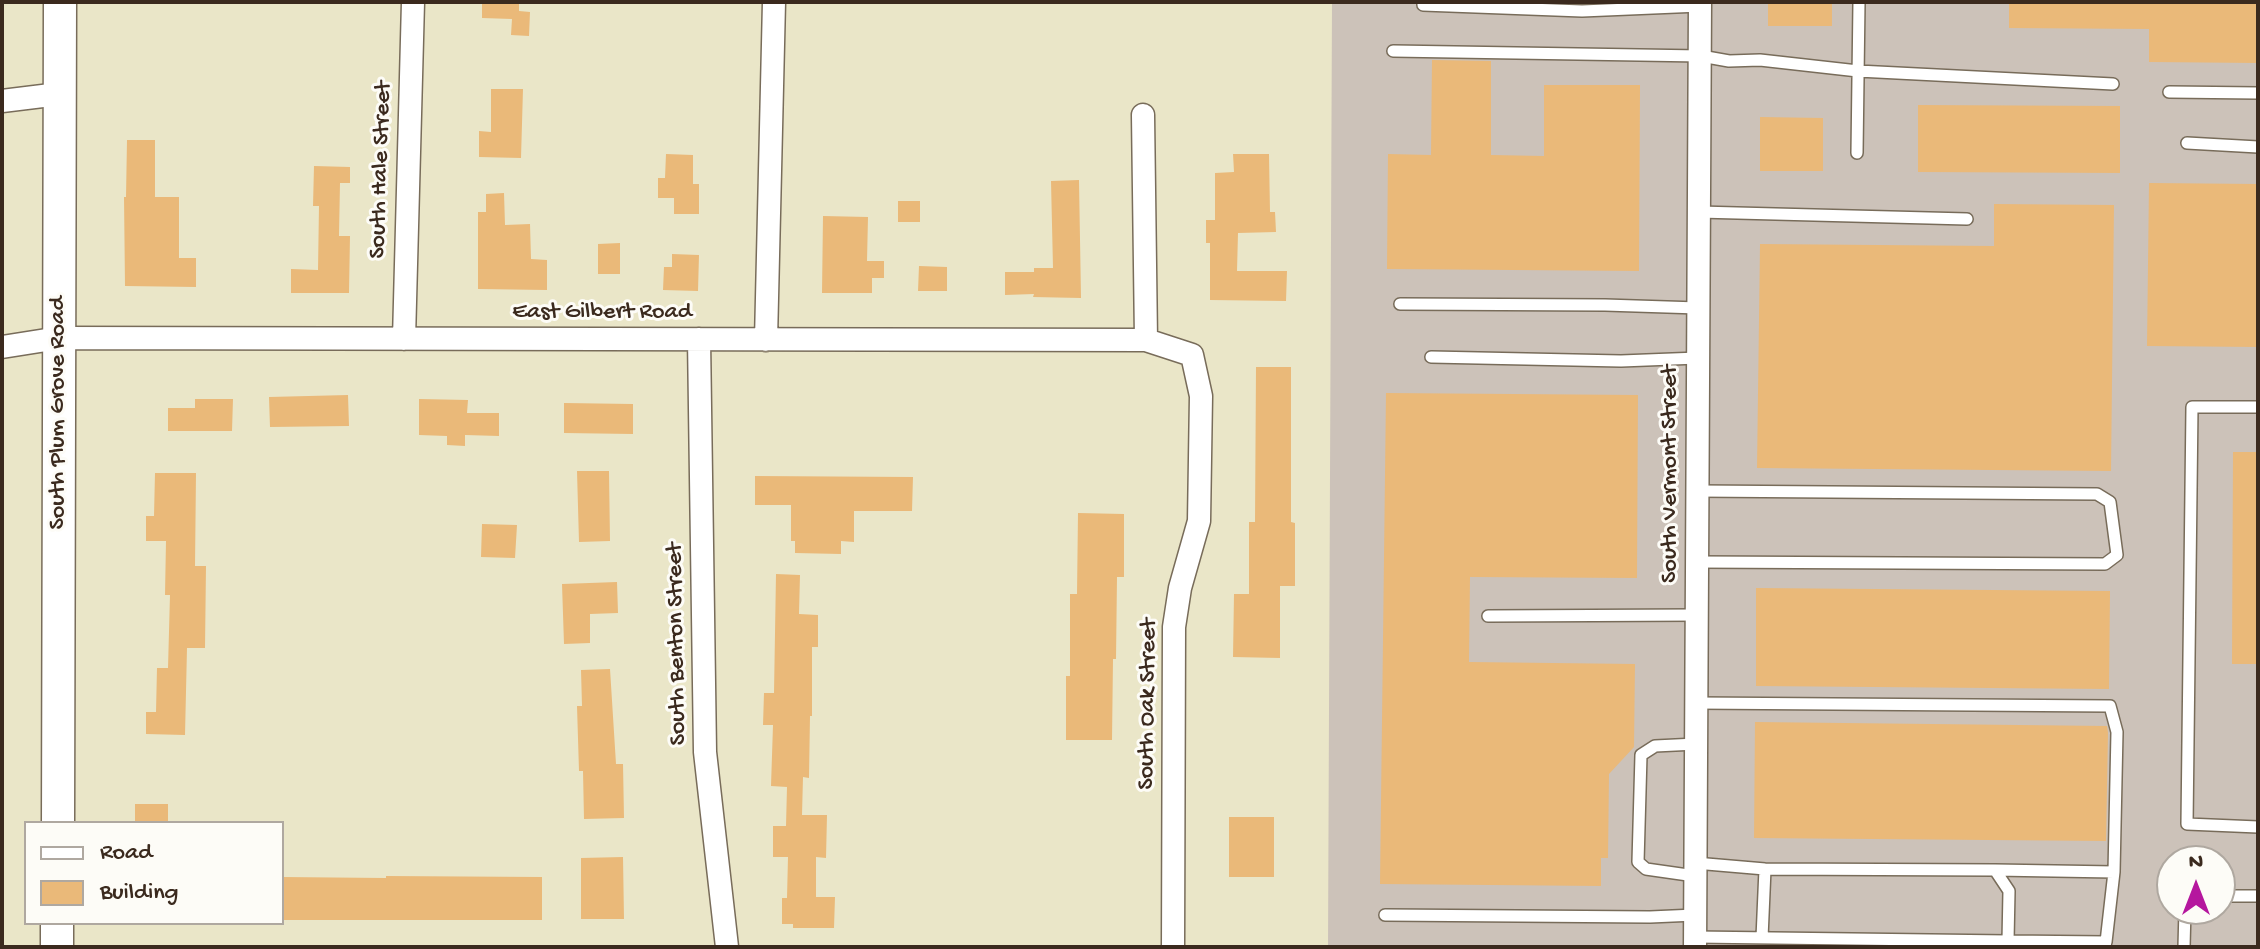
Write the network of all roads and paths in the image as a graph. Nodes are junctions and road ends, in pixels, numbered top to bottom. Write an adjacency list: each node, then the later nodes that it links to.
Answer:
1 (60, 2): 13 (main road, South Plum Grove Road)
2 (413, 2): 24 (street, South Hale Street)
3 (774, 2): 26 (street)
4 (1423, 2): 6 (lane)
5 (1859, 2): 9 (lane)
6 (1700, 4): 8 (street, South Vermont Street)
7 (1393, 51): 8 (lane)
8 (1701, 56): 9 (lane); 19 (street, South Vermont Street)
9 (1858, 71): 10 (lane); 18 (lane)
10 (2113, 84)
11 (2169, 92): 12 (lane)
12 (2258, 93)
13 (59, 94): 14 (street); 23 (main road, South Plum Grove Road)
14 (2, 101)
15 (1143, 115): 27 (street)
16 (2187, 143): 17 (lane)
17 (2258, 147)
18 (1857, 153)
19 (1699, 212): 20 (lane); 22 (street, South Vermont Street)
20 (1967, 219)
21 (1400, 304): 22 (lane)
22 (1698, 308): 30 (street, South Vermont Street)
23 (59, 338): 24 (street, East Gilbert Road); 28 (street, East Gilbert Road); 38 (main road, South Plum Grove Road)
24 (404, 339): 25 (street, East Gilbert Road)
25 (699, 339): 26 (street, East Gilbert Road); 53 (street, South Benton Street)
26 (766, 340): 27 (street, East Gilbert Road)
27 (1146, 340): 54 (street, South Oak Street)
28 (2, 347)
29 (1431, 357): 30 (lane)
30 (1698, 358): 32 (street, South Vermont Street)
31 (2258, 407): 39 (lane)
32 (1697, 491): 33 (street, South Vermont Street); 33 (lane)
33 (1697, 562): 34 (street, South Vermont Street)
34 (1697, 615): 35 (lane); 36 (street, South Vermont Street)
35 (1488, 616)
36 (1696, 703): 37 (street, South Vermont Street); 43 (lane)
37 (1696, 744): 41 (street, South Vermont Street); 41 (lane)
38 (58, 821)
39 (2258, 827)
40 (1765, 869): 41 (lane); 42 (lane); 50 (lane)
41 (1695, 870): 49 (street, South Vermont Street)
42 (1995, 870): 43 (lane); 51 (lane)
43 (2114, 872): 51 (lane)
44 (2236, 896): 45 (lane)
45 (2258, 896)
46 (1385, 915): 49 (lane)
47 (57, 925): 52 (main road)
48 (2185, 925): 55 (lane)
49 (1695, 933): 50 (lane)
50 (1762, 938): 51 (lane)
51 (2008, 941)
52 (57, 947)
53 (727, 947)
54 (1173, 947)
55 (2184, 947)

